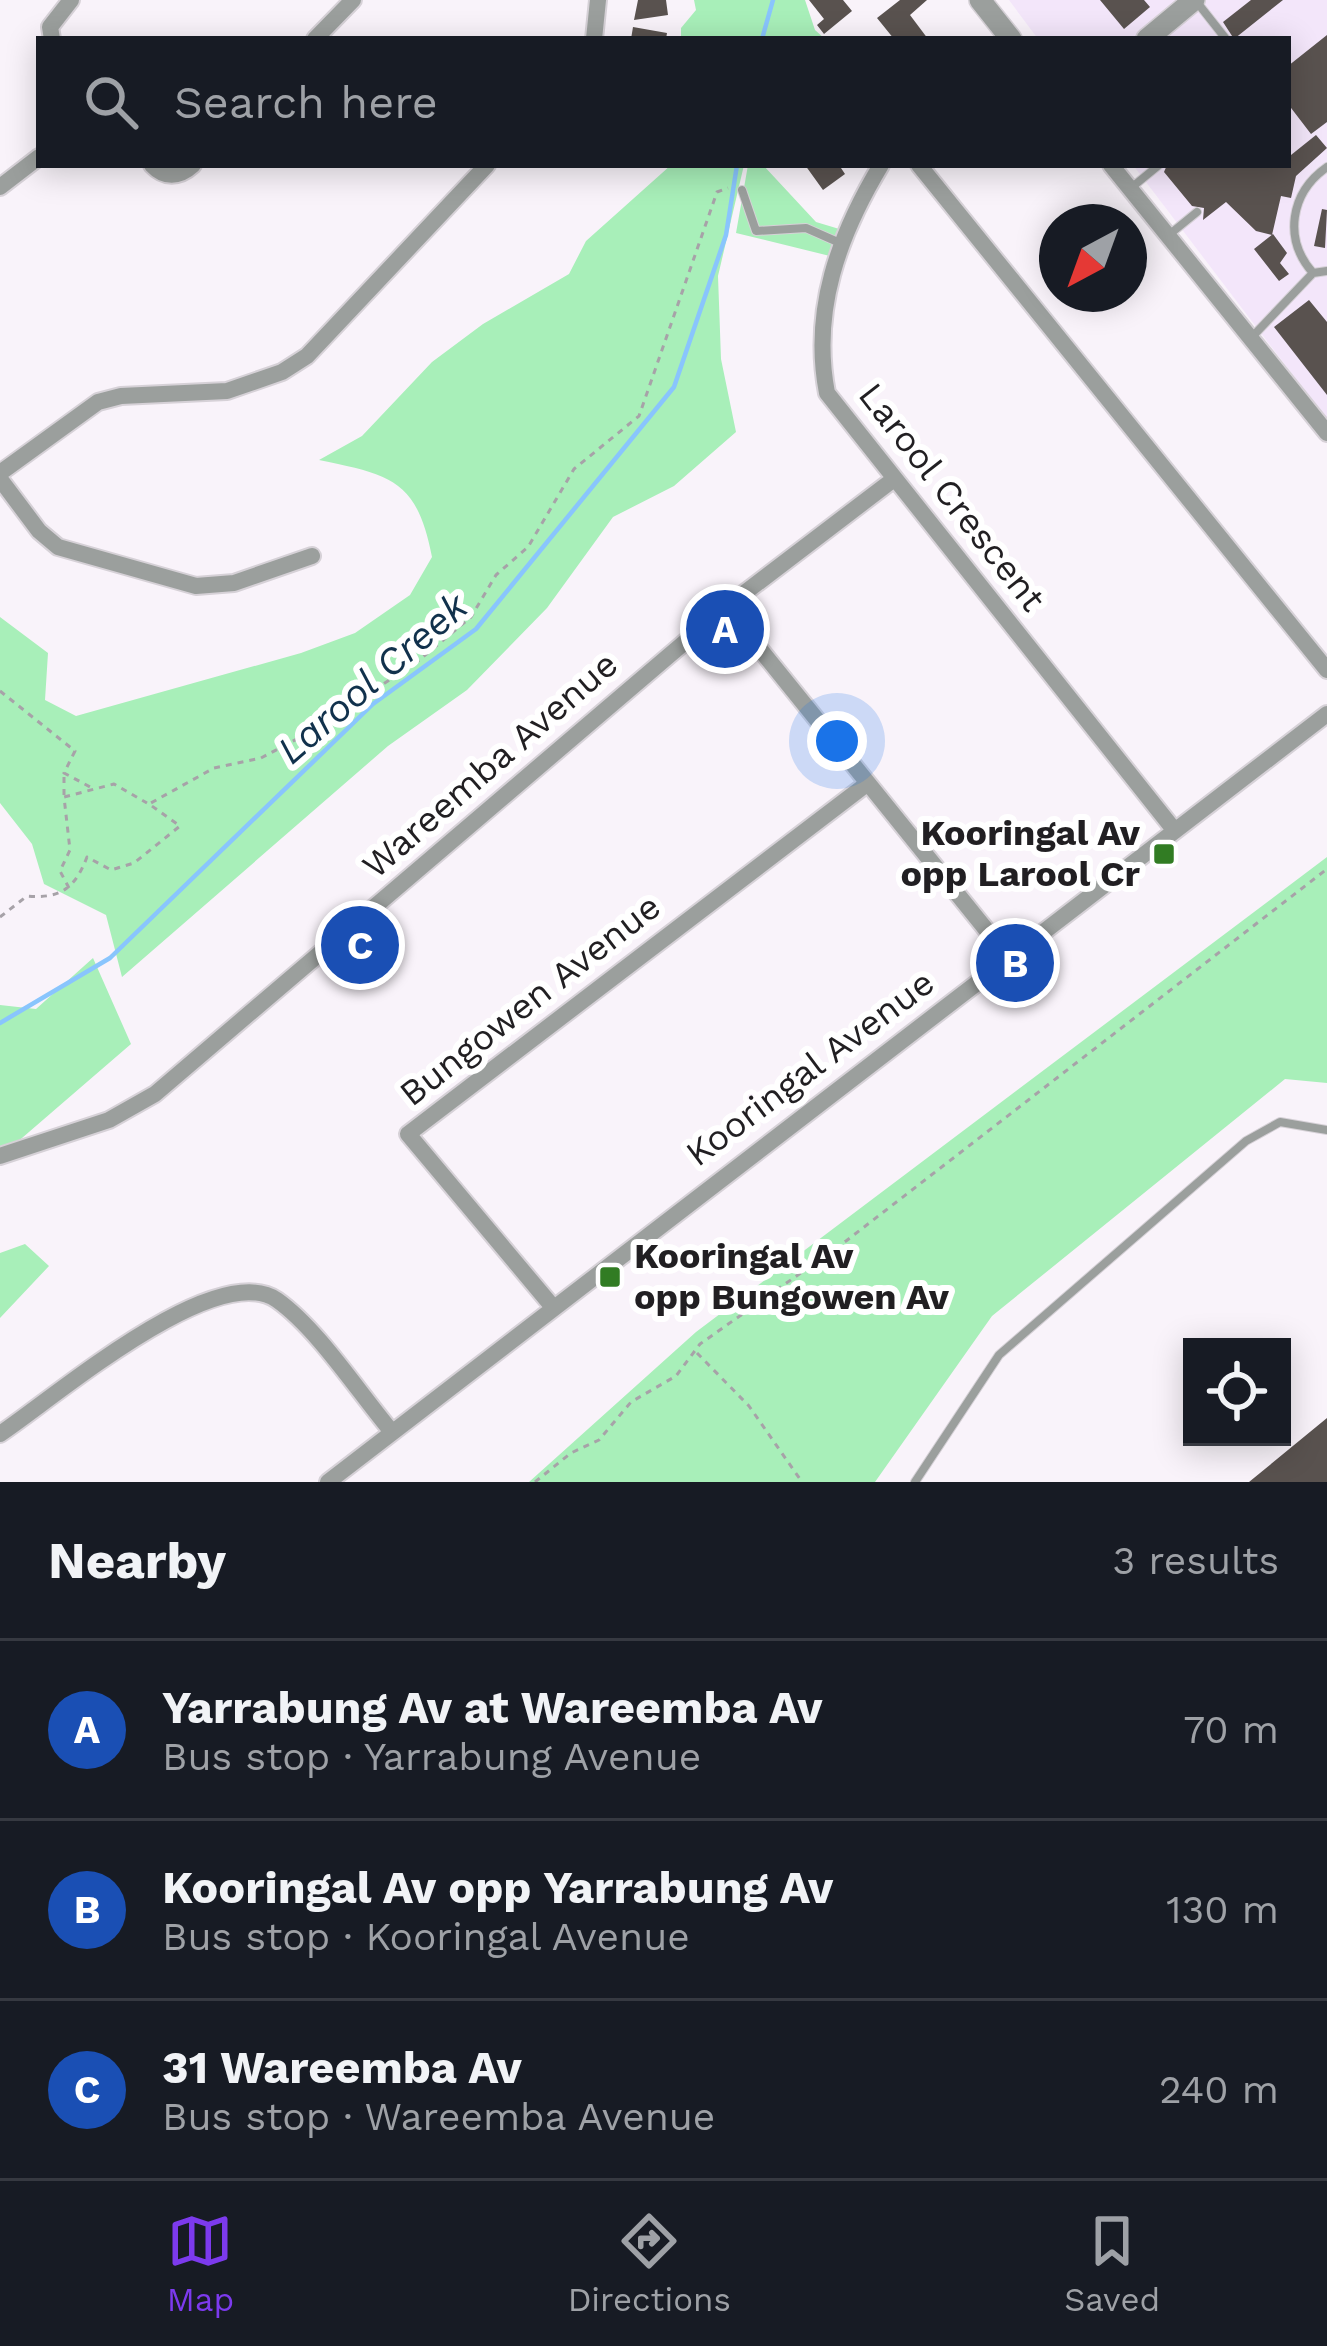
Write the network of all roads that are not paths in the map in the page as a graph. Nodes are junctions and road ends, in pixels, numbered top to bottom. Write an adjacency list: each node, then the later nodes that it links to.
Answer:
1 (71, 0): 6 (street)
2 (352, 0): 7 (street)
3 (598, 0): 8 (street)
4 (980, 0): 9 (street)
5 (1195, 0): 10 (street); 11 (lane)
6 (52, 36)
7 (318, 36)
8 (594, 36)
9 (1009, 36)
10 (1151, 36)
11 (1224, 36)
12 (36, 159): 21 (street)
13 (1327, 167): 28 (lane)
14 (155, 168): 15 (street)
15 (187, 168)
16 (484, 168): 31 (street)
17 (879, 168): 26 (street, Larool Crescent)
18 (922, 168): 35 (street)
19 (1114, 168): 22 (street)
20 (1155, 168): 22 (lane)
21 (0, 187)
22 (1130, 189): 25 (street)
23 (742, 190): 26 (lane)
24 (1197, 212): 25 (lane)
25 (1168, 236): 29 (street)
26 (840, 243): 32 (street, Larool Crescent)
27 (1327, 271): 28 (lane)
28 (1313, 273): 29 (lane)
29 (1250, 338): 30 (street)
30 (1327, 433)
31 (0, 476): 33 (street)
32 (894, 479): 34 (street, Wareemba Avenue); 38 (street, Larool Crescent)
33 (312, 556)
34 (726, 607): 37 (street); 41 (street, Wareemba Avenue)
35 (1327, 670)
36 (1327, 714): 38 (street, Kooringal Avenue)
37 (868, 783): 39 (street); 42 (street, Bungowen Avenue)
38 (1175, 831): 39 (street, Kooringal Avenue)
39 (1009, 958): 42 (street, Kooringal Avenue)
40 (1327, 1130): 46 (lane)
41 (0, 1156)
42 (552, 1306): 43 (street, Kooringal Avenue)
43 (392, 1432): 44 (street); 45 (street, Kooringal Avenue)
44 (0, 1434)
45 (328, 1482)
46 (915, 1482)

